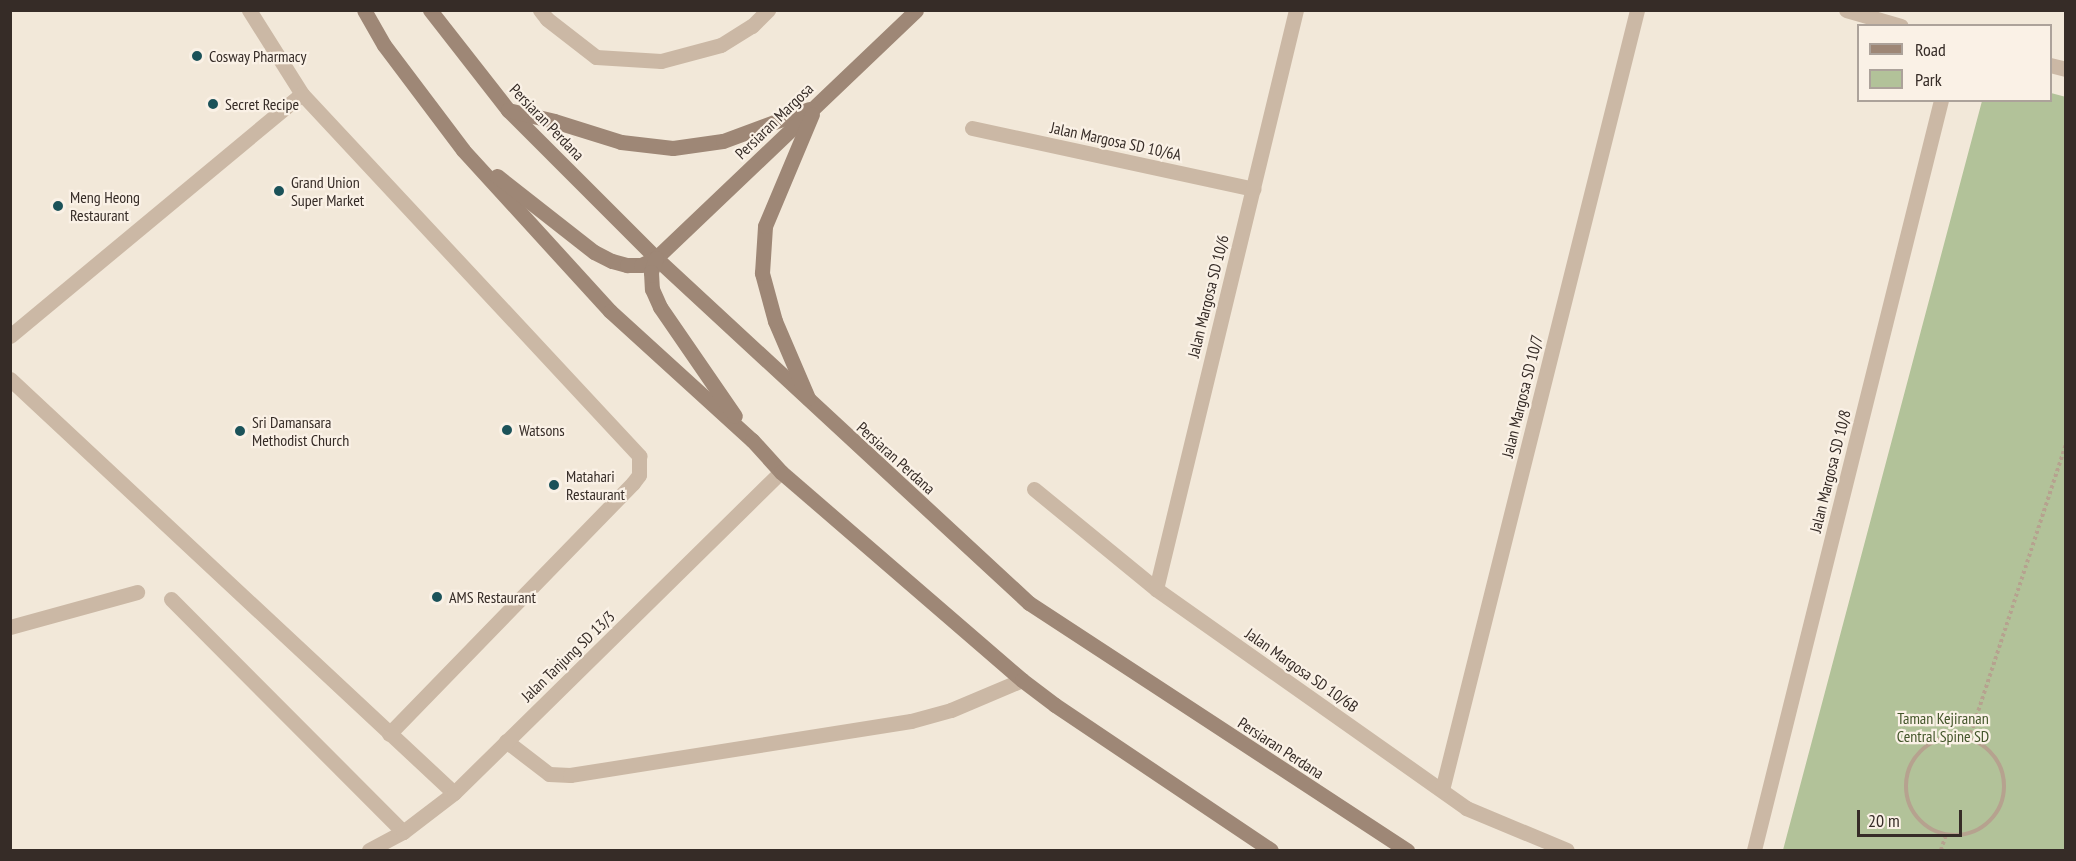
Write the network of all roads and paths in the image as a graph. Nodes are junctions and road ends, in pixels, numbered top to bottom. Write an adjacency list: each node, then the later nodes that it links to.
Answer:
1 (249, 10): 11 (street)
2 (364, 10): 16 (main road)
3 (430, 10): 14 (main road, Persiaran Perdana)
4 (540, 10): 5 (street)
5 (768, 10)
6 (916, 10): 13 (main road, Persiaran Margosa)
7 (1296, 10): 17 (street, Jalan Margosa SD 10/6)
8 (1637, 10): 34 (street, Jalan Margosa SD 10/7)
9 (1846, 10): 10 (street)
10 (1894, 24)
11 (302, 94): 19 (street); 31 (street)
12 (1941, 102): 42 (street, Jalan Margosa SD 10/8)
13 (815, 106): 14 (main road); 18 (main road, Persiaran Margosa); 21 (main road)
14 (508, 110): 18 (main road, Persiaran Perdana)
15 (972, 128): 17 (street, Jalan Margosa SD 10/6A)
16 (464, 150): 18 (main road); 22 (main road)
17 (1253, 189): 26 (street, Jalan Margosa SD 10/6)
18 (656, 258): 21 (main road, Persiaran Perdana); 22 (main road)
19 (10, 336)
20 (10, 379): 31 (street)
21 (810, 404): 40 (main road, Persiaran Perdana)
22 (752, 440): 24 (main road)
23 (2066, 444): 32 (path)
24 (782, 472): 30 (main road); 33 (street, Jalan Tanjung SD 13/3)
25 (1034, 489): 26 (street, Jalan Margosa SD 10/6B)
26 (1156, 589): 34 (street, Jalan Margosa SD 10/6B)
27 (137, 592): 29 (street)
28 (171, 599): 36 (street)
29 (10, 627)
30 (1022, 680): 33 (street); 39 (main road)
31 (389, 734): 35 (street)
32 (1969, 738): 37 (path); 37 (path)
33 (507, 741): 35 (street, Jalan Tanjung SD 13/3)
34 (1442, 790): 41 (street, Jalan Margosa SD 10/6B)
35 (454, 793): 36 (street, Jalan Tanjung SD 13/3)
36 (403, 832): 38 (street, Jalan Tanjung SD 13/3)
37 (1946, 835): 43 (path)
38 (369, 850)
39 (1271, 850)
40 (1407, 850)
41 (1567, 850)
42 (1754, 850)
43 (1941, 850)

